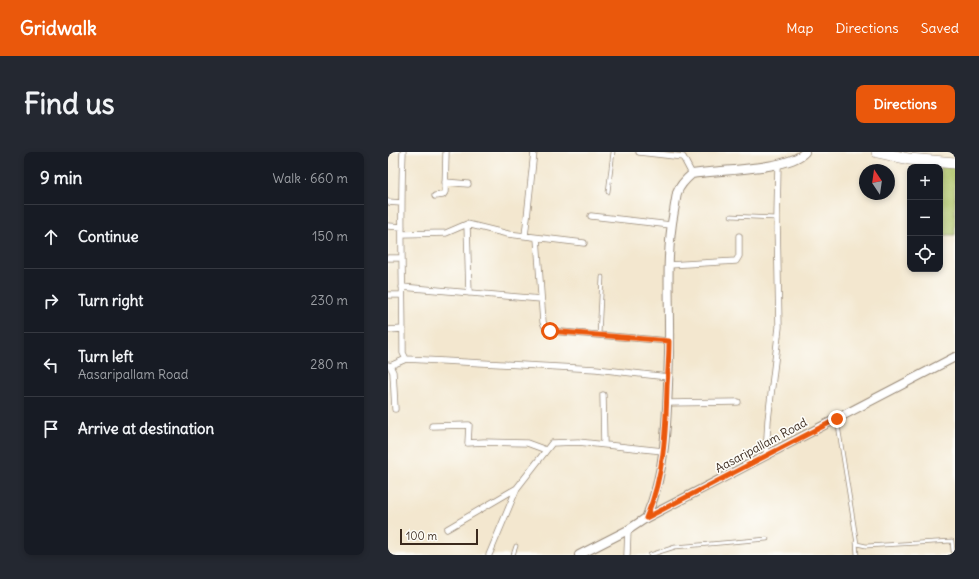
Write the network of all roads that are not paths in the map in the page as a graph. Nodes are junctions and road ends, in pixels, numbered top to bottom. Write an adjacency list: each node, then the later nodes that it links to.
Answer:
1 (403, 152): 16 (street)
2 (446, 152): 11 (street)
3 (534, 152): 25 (street)
4 (613, 152): 13 (lane)
5 (639, 152): 10 (street)
6 (806, 152): 9 (street)
7 (877, 152): 8 (highway)
8 (955, 163)
9 (778, 164): 10 (street); 19 (street)
10 (692, 174): 21 (street)
11 (445, 182): 12 (street); 14 (street)
12 (468, 184)
13 (608, 192)
14 (435, 196)
15 (388, 202): 16 (street)
16 (401, 203): 23 (street)
17 (591, 216): 21 (street)
18 (731, 216): 19 (lane)
19 (777, 218): 55 (street)
20 (467, 224): 24 (street); 25 (street); 34 (street)
21 (671, 225): 31 (street)
22 (388, 226): 23 (street)
23 (402, 226): 24 (street)
24 (402, 234): 30 (street)
25 (525, 236): 27 (street)
26 (739, 236): 31 (street)
27 (537, 238): 28 (street); 37 (street)
28 (584, 243)
29 (388, 258): 30 (street)
30 (401, 258): 33 (street)
31 (669, 265): 41 (street)
32 (602, 277): 40 (lane)
33 (402, 287): 34 (street); 36 (street)
34 (469, 293): 37 (street)
35 (388, 295): 36 (street)
36 (402, 295): 38 (street)
37 (541, 299): 40 (street)
38 (403, 329): 39 (street); 43 (street)
39 (388, 330)
40 (599, 335): 41 (street)
41 (669, 341): 45 (street)
42 (955, 357): 50 (street, Aasaripallam Road)
43 (406, 359): 44 (street); 45 (street)
44 (389, 366): 49 (street)
45 (668, 378): 48 (street)
46 (603, 395): 52 (street)
47 (738, 402): 48 (street)
48 (667, 403): 54 (street)
49 (395, 409)
50 (837, 419): 55 (street, Aasaripallam Road); 61 (lane)
51 (432, 426): 53 (street)
52 (604, 444): 53 (street); 54 (street)
53 (546, 450): 56 (street)
54 (663, 451): 57 (street)
55 (766, 456): 57 (street, Aasaripallam Road)
56 (517, 488): 58 (street); 64 (street)
57 (646, 518): 59 (street, Aasaripallam Road)
58 (447, 529)
59 (628, 530): 66 (street, Aasaripallam Road); 67 (street)
60 (767, 539): 68 (lane)
61 (856, 542): 63 (lane); 69 (lane)
62 (516, 546): 65 (lane)
63 (955, 552)
64 (489, 555)
65 (513, 555)
66 (580, 555)
67 (627, 555)
68 (650, 555)
69 (857, 555)

